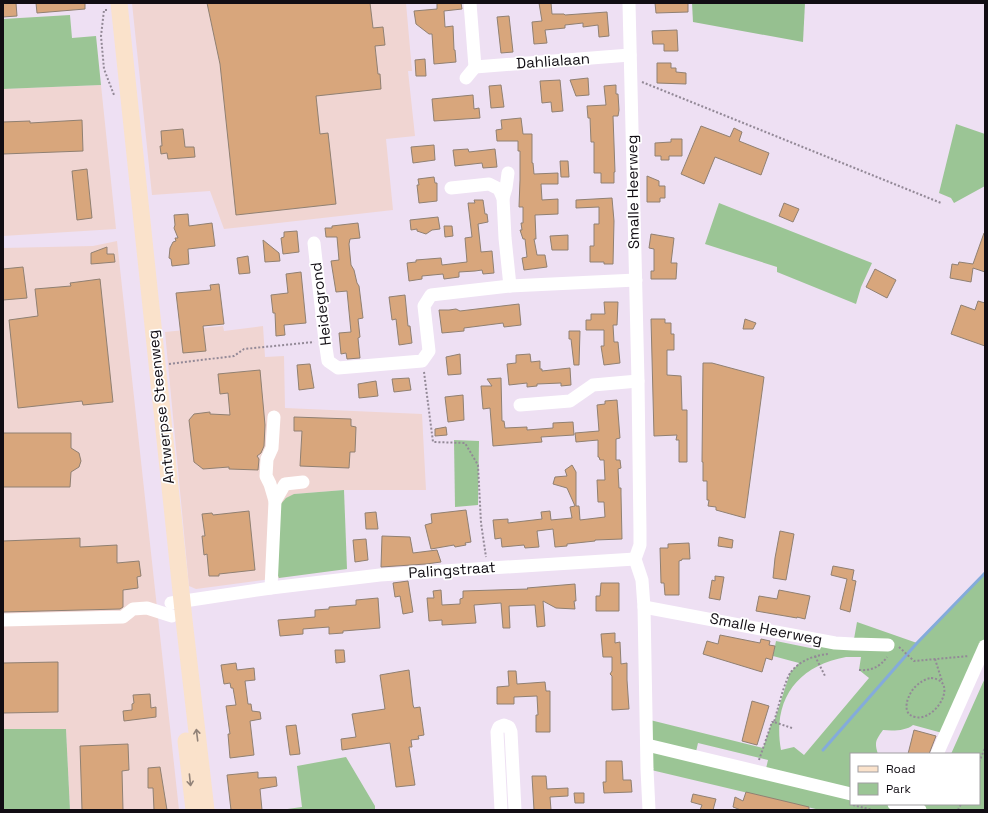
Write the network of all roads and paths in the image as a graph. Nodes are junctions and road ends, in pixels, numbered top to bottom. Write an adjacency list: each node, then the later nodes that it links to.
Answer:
1 (470, 3): 5 (street)
2 (628, 3): 4 (street, Smalle Heerweg)
3 (111, 5): 8 (main road, Antwerpse Steenweg); 8 (path); 18 (main road, Antwerpse Steenweg)
4 (630, 55): 5 (street, Dahlialaan); 7 (street, Smalle Heerweg)
5 (475, 67): 6 (street)
6 (466, 78)
7 (631, 78): 12 (path); 14 (street, Smalle Heerweg)
8 (118, 103): 27 (main road, Antwerpse Steenweg)
9 (508, 173): 11 (street)
10 (452, 188): 11 (street)
11 (503, 198): 15 (street)
12 (942, 203)
13 (314, 243): 16 (street, Heidegrond)
14 (636, 280): 15 (street); 19 (street, Smalle Heerweg)
15 (510, 286): 17 (street)
16 (325, 341): 17 (street, Heidegrond); 18 (path)
17 (422, 361): 25 (path)
18 (157, 365): 27 (main road, Antwerpse Steenweg)
19 (638, 381): 20 (street); 24 (street, Smalle Heerweg)
20 (520, 404)
21 (274, 417): 23 (street)
22 (303, 482): 23 (street)
23 (275, 501): 26 (street)
24 (635, 559): 25 (street, Palingstraat); 28 (street)
25 (487, 568): 26 (street, Palingstraat)
26 (270, 588): 27 (street, Palingstraat)
27 (175, 607): 29 (street); 48 (main road, Antwerpse Steenweg, one-way to 48); 49 (main road, Antwerpse Steenweg, one-way to 27)
28 (644, 607): 30 (street, Smalle Heerweg); 41 (street)
29 (3, 620)
30 (889, 648): 36 (path)
31 (983, 651): 35 (path); 43 (street)
32 (904, 652): 35 (path)
33 (832, 654): 34 (path)
34 (814, 656): 37 (path); 39 (path)
35 (935, 659): 38 (path)
36 (859, 670)
37 (825, 676)
38 (943, 684): 38 (path)
39 (774, 722): 40 (path); 45 (path)
40 (792, 728)
41 (647, 744): 45 (street); 52 (street)
42 (985, 748): 44 (path)
43 (937, 753)
44 (980, 760)
45 (756, 771): 46 (street)
46 (850, 794)
47 (898, 805): 53 (street)
48 (194, 810)
49 (206, 810)
50 (501, 810): 51 (street)
51 (515, 810)
52 (649, 810)
53 (920, 810)

